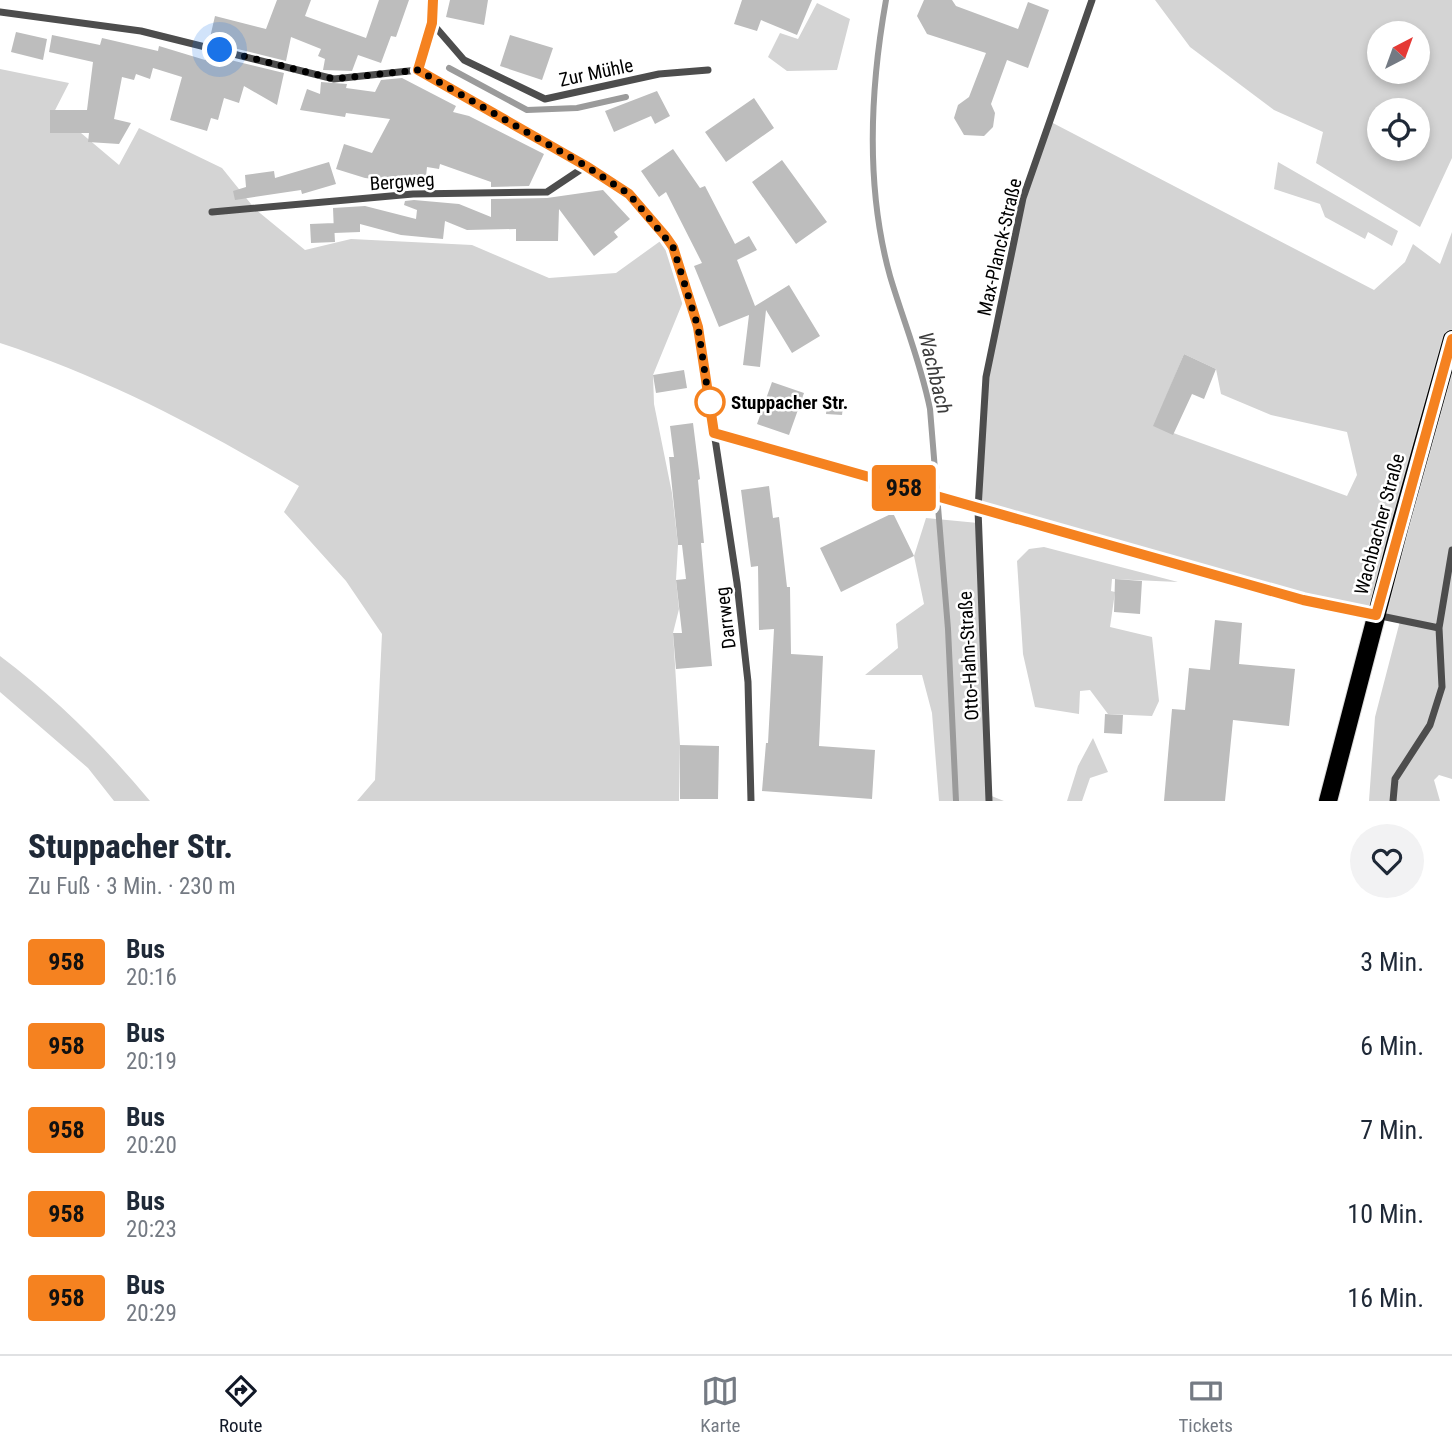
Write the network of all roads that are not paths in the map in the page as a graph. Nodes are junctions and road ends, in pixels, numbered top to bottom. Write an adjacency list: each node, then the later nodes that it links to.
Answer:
1 (433, 0): 4 (street)
2 (1092, 0): 11 (street, Max-Planck-Straße)
3 (0, 12): 6 (street)
4 (432, 23): 5 (street, Zur Mühle); 6 (street)
5 (708, 69)
6 (418, 70): 7 (street, Darrweg)
7 (586, 166): 8 (street, Bergweg); 10 (street, Darrweg)
8 (212, 212)
9 (1452, 340): 13 (main road, Wachbacher Straße)
10 (714, 433): 11 (street); 15 (street, Darrweg)
11 (978, 509): 13 (street); 16 (street, Otto-Hahn-Straße)
12 (1452, 550): 14 (street)
13 (1376, 615): 14 (street); 17 (main road, Wachbacher Straße)
14 (1439, 628): 18 (street)
15 (751, 801)
16 (989, 801)
17 (1328, 801)
18 (1393, 801)

